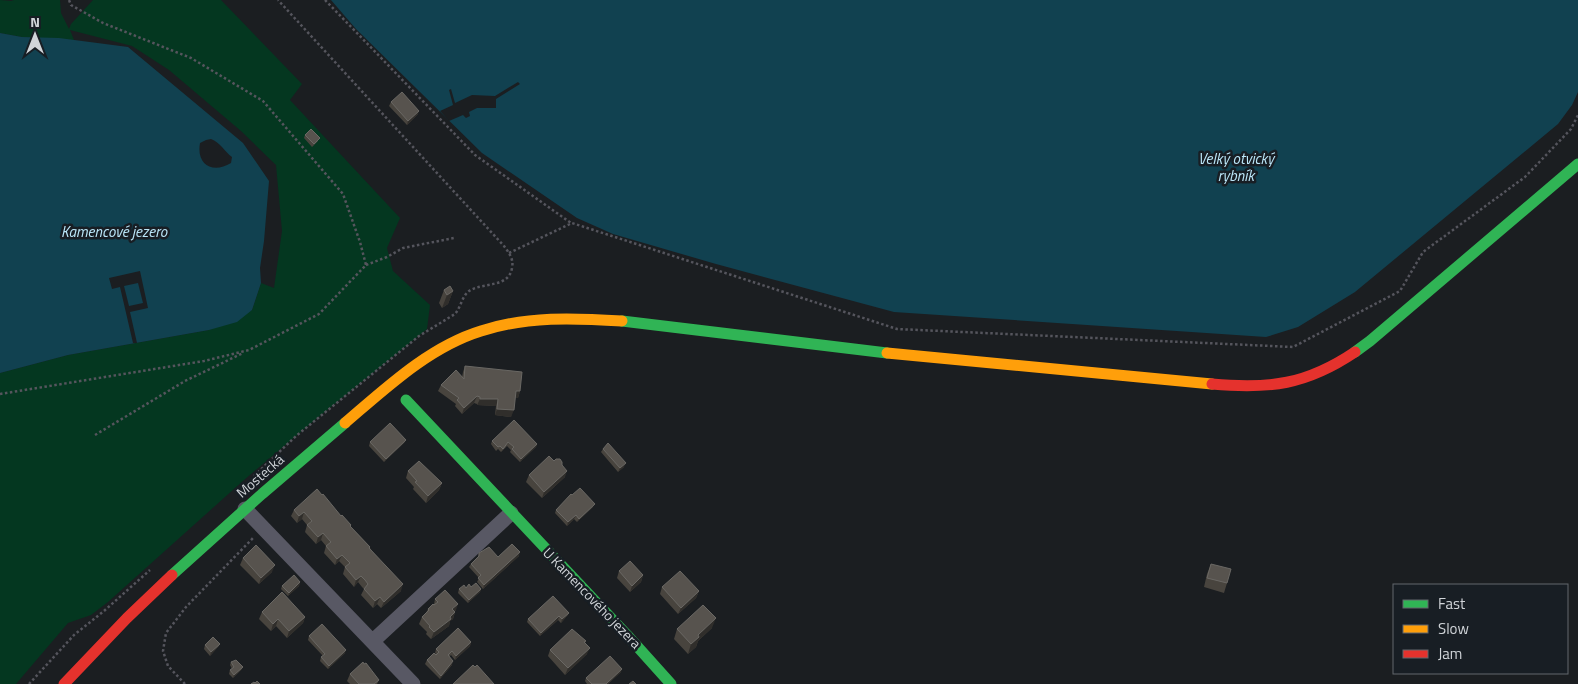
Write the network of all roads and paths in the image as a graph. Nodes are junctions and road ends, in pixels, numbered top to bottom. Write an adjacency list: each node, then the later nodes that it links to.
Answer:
1 (69, 0): 9 (path)
2 (278, 0): 8 (path)
3 (325, 0): 6 (path)
4 (1578, 115): 6 (path)
5 (1578, 164): 15 (street, Mostecká)
6 (572, 223): 8 (path)
7 (454, 238): 9 (path)
8 (509, 253): 10 (path)
9 (366, 265): 11 (path)
10 (490, 285)
11 (249, 350): 12 (path); 14 (path)
12 (0, 394)
13 (406, 400): 16 (street, U Kamencového jezera)
14 (95, 435)
15 (245, 509): 17 (street); 19 (street, Mostecká)
16 (510, 513): 18 (street); 22 (street, U Kamencového jezera)
17 (263, 528): 18 (street); 20 (path)
18 (373, 641): 21 (street)
19 (64, 684)
20 (185, 684)
21 (413, 684)
22 (672, 684)

